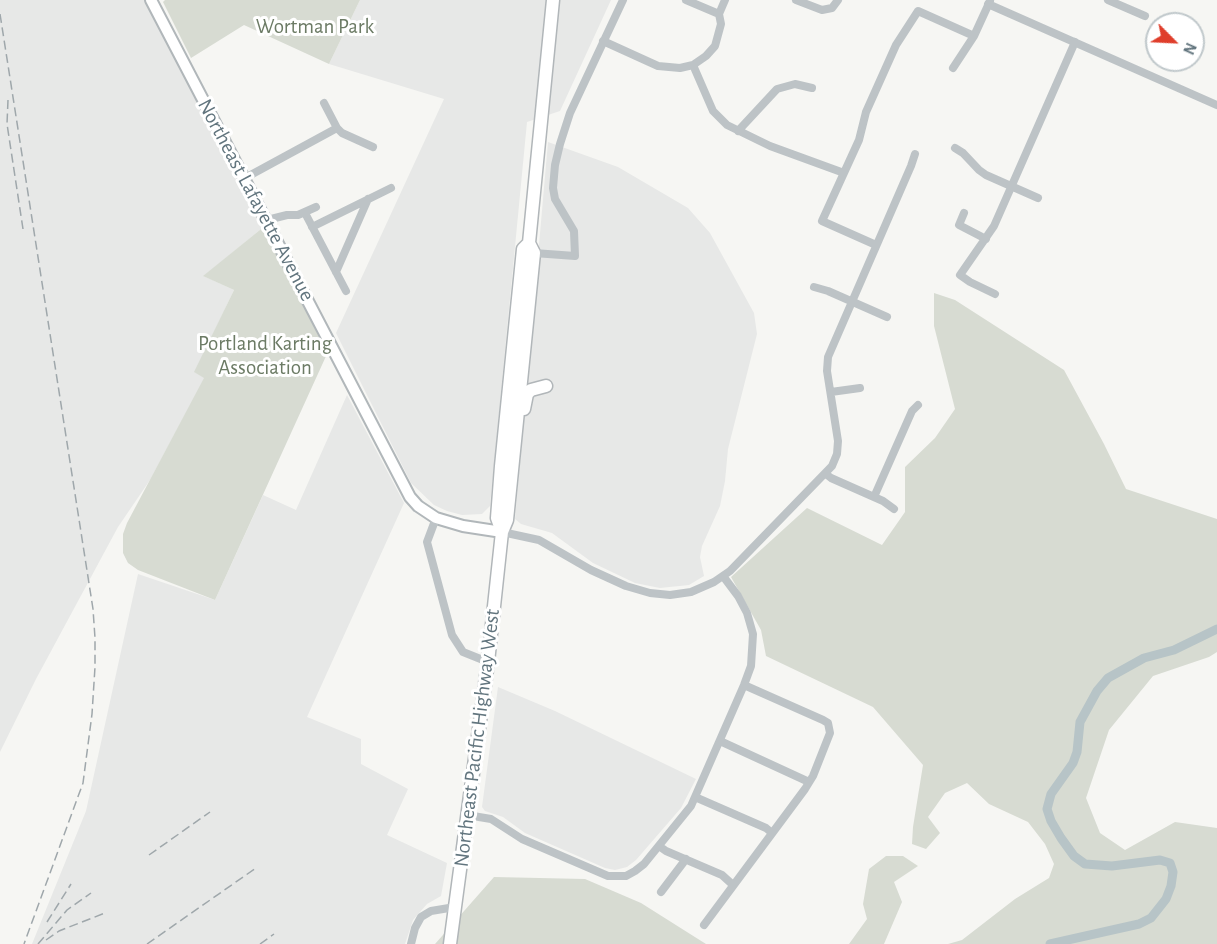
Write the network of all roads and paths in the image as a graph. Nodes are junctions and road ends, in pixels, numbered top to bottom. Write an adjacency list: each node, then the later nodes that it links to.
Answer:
1 (151, 0): 26 (main road, Northeast Lafayette Avenue)
2 (553, 0): 38 (highway, Northeast Pacific Highway West)
3 (622, 0): 13 (street)
4 (686, 0): 10 (street)
5 (725, 0): 10 (street)
6 (796, 0): 7 (street)
7 (838, 0)
8 (1108, 0): 11 (street)
9 (989, 2): 12 (street); 14 (street)
10 (719, 15): 15 (street)
11 (1145, 16)
12 (974, 36): 16 (street); 25 (street)
13 (603, 41): 15 (street); 38 (street)
14 (1075, 42): 19 (street); 27 (street)
15 (693, 65): 21 (street)
16 (953, 68)
17 (812, 88): 21 (street)
18 (324, 103): 20 (street)
19 (1217, 105)
20 (337, 128): 22 (street); 26 (street)
21 (738, 131): 25 (street)
22 (373, 147)
23 (955, 148): 27 (street)
24 (915, 154): 37 (street)
25 (844, 173): 37 (street)
26 (245, 178): 34 (main road, Northeast Lafayette Avenue)
27 (1012, 187): 29 (street); 36 (street)
28 (391, 188): 30 (street)
29 (1038, 198)
30 (368, 199): 35 (street); 39 (street)
31 (316, 207): 32 (street)
32 (304, 213): 34 (street); 35 (street)
33 (964, 213): 36 (street)
34 (267, 220): 54 (main road, Northeast Lafayette Avenue)
35 (312, 227): 39 (street)
36 (986, 239): 42 (street)
37 (876, 245): 43 (street)
38 (532, 248): 45 (highway, Northeast Pacific Highway West); 45 (highway, Northeast Pacific Highway West)
39 (336, 272): 41 (street)
40 (814, 287): 43 (street)
41 (345, 291)
42 (995, 294)
43 (852, 301): 44 (street); 48 (street)
44 (887, 317)
45 (516, 375): 50 (highway, Northeast Pacific Highway West); 55 (highway, Northeast Pacific Highway West)
46 (546, 386): 50 (highway)
47 (860, 388): 48 (street)
48 (831, 392): 51 (street)
49 (918, 405): 52 (street)
50 (512, 459): 55 (highway, Northeast Pacific Highway West)
51 (826, 474): 52 (street); 56 (street)
52 (874, 497): 53 (street)
53 (894, 509)
54 (436, 518): 55 (main road, Northeast Lafayette Avenue); 57 (street)
55 (502, 532): 56 (street); 57 (highway, Northeast Pacific Highway West)
56 (723, 576): 58 (street)
57 (488, 662): 62 (highway, Northeast Pacific Highway West)
58 (744, 685): 59 (street); 60 (street)
59 (720, 741): 60 (street); 61 (street)
60 (809, 782): 63 (street)
61 (695, 797): 63 (street); 64 (street)
62 (467, 815): 64 (street); 68 (highway, Northeast Pacific Highway West)
63 (772, 833): 66 (street)
64 (659, 846): 65 (street)
65 (686, 860): 66 (street); 67 (street)
66 (733, 885): 69 (street)
67 (661, 892)
68 (455, 907): 70 (street); 71 (highway, Northeast Pacific Highway West)
69 (704, 925)
70 (411, 944)
71 (450, 944)

